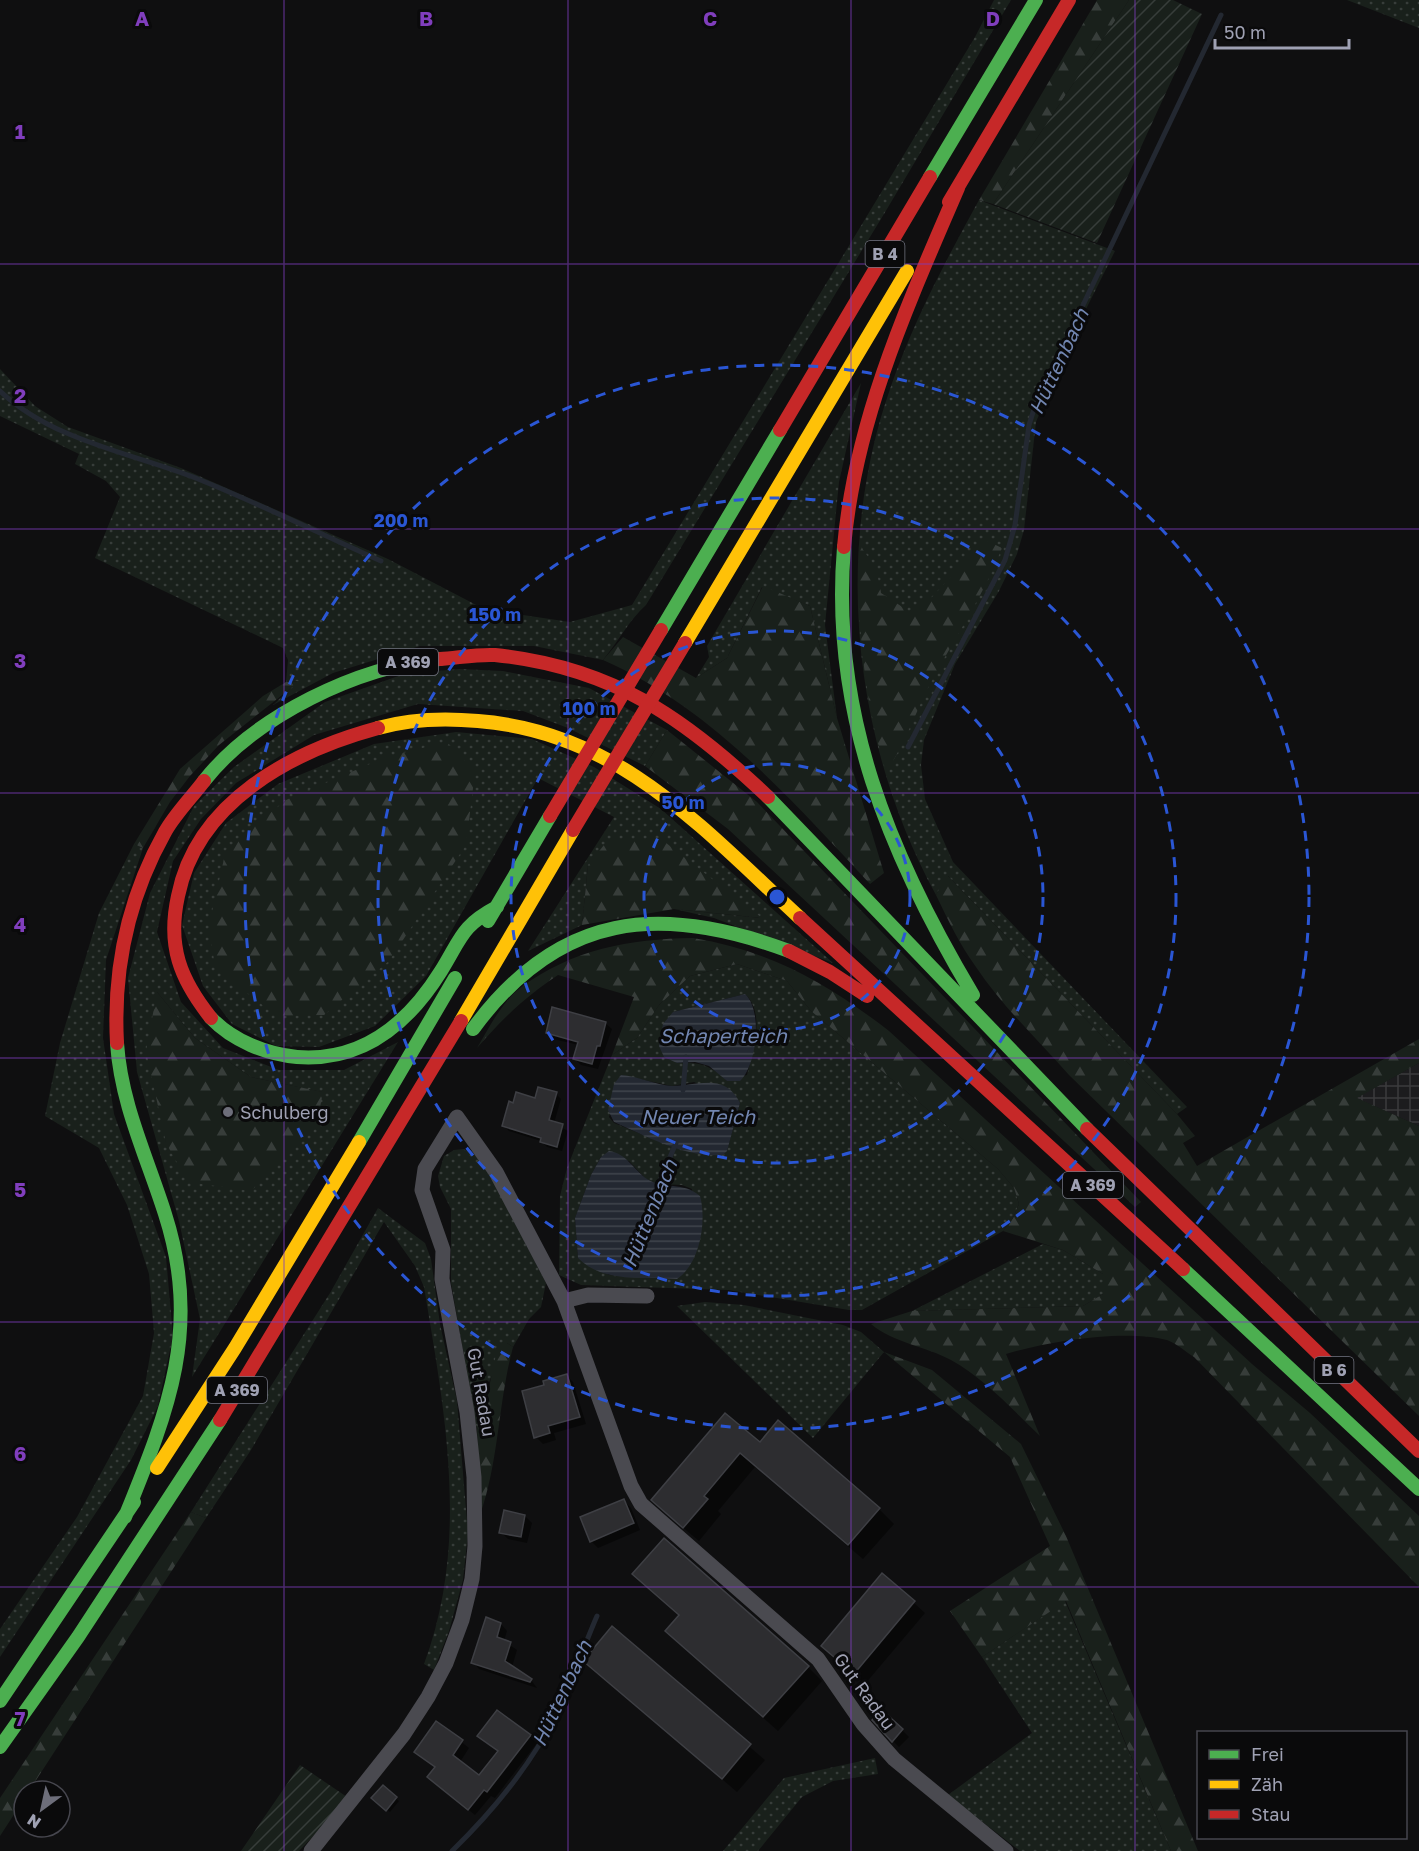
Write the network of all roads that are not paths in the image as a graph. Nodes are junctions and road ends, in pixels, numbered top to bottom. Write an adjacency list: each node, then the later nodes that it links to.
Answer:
1 (1036, 0): 5 (highway, B 4, bridge)
2 (1069, 0): 3 (highway, B 4)
3 (958, 188): 4 (highway, B 4); 8 (highway)
4 (789, 470): 10 (highway, A 369, bridge)
5 (497, 907): 6 (highway); 9 (highway)
6 (479, 937)
7 (461, 967): 17 (highway, A 369)
8 (1011, 1052): 11 (highway, A 369); 17 (highway, A 369)
9 (959, 1062): 10 (highway, A 369); 14 (highway, A 369)
10 (431, 1070): 19 (highway, A 369)
11 (1250, 1288): 15 (highway, B 6)
12 (647, 1296): 13 (street)
13 (564, 1300): 20 (street, Gut Radau); 21 (street, Gut Radau)
14 (1227, 1309): 16 (highway, B 6)
15 (1419, 1451)
16 (1419, 1489)
17 (125, 1517): 18 (highway, A 369)
18 (0, 1701)
19 (0, 1748)
20 (310, 1851)
21 (1006, 1851)

